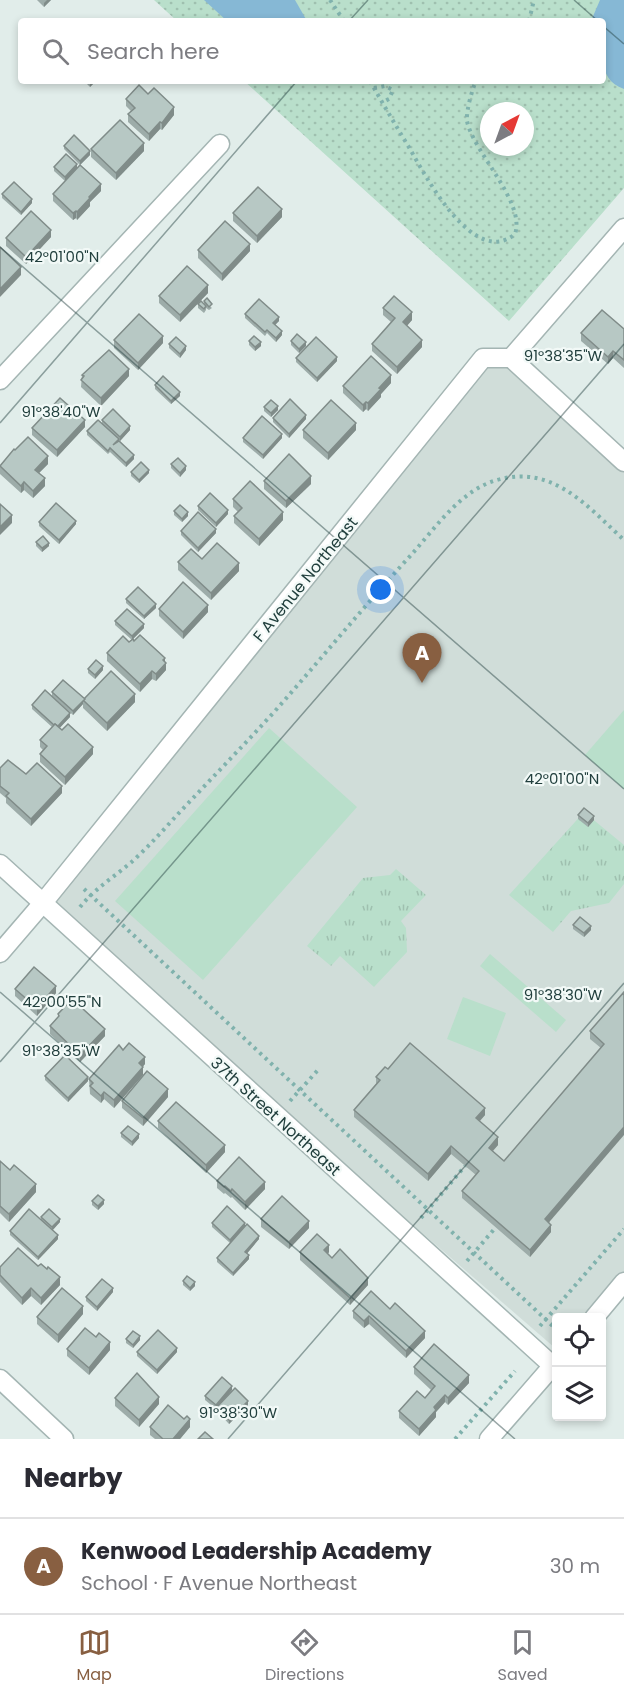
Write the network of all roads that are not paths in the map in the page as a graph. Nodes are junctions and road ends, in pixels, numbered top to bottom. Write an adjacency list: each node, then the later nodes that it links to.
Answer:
1 (220, 144): 4 (street)
2 (624, 228): 3 (street)
3 (511, 358): 5 (street); 7 (street, F Avenue Northeast)
4 (0, 380)
5 (624, 462)
6 (0, 864): 7 (street, 37th Street Northeast)
7 (42, 904): 8 (street, F Avenue Northeast); 11 (street, 37th Street Northeast)
8 (0, 953)
9 (624, 1282): 10 (street)
10 (597, 1313)
11 (552, 1361)
12 (552, 1367): 15 (street)
13 (0, 1379): 14 (street)
14 (64, 1439)
15 (489, 1439)

